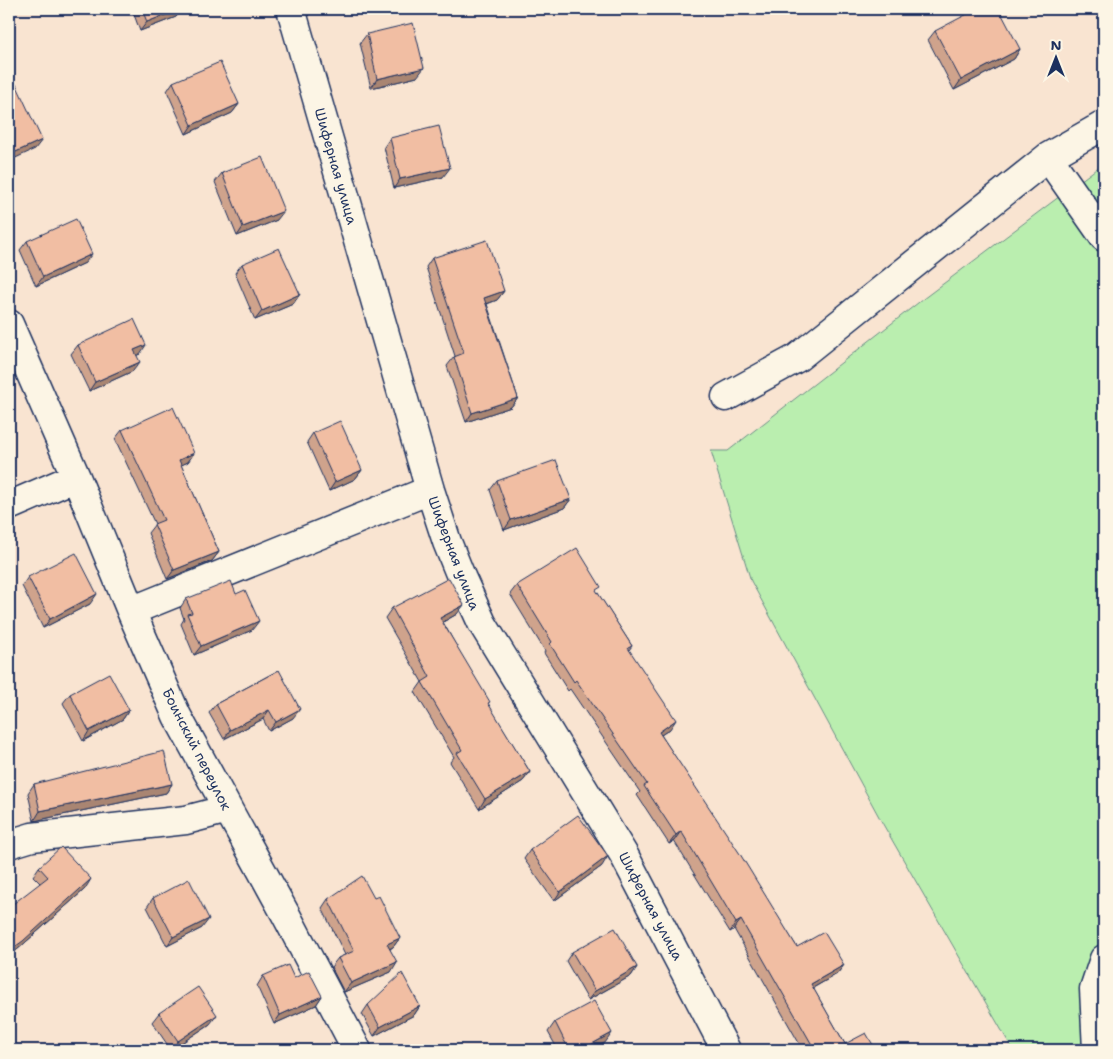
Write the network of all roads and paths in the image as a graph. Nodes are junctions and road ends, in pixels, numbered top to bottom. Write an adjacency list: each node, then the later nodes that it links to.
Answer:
1 (290, 9): 8 (street, Шиферная улица)
2 (1104, 125): 3 (street)
3 (1048, 157): 4 (street); 6 (street)
4 (1104, 237)
5 (9, 324): 7 (street, Боинский переулок)
6 (726, 398)
7 (76, 477): 9 (street); 10 (street, Боинский переулок)
8 (430, 490): 10 (street); 15 (street, Шиферная улица)
9 (9, 506)
10 (132, 611): 11 (street, Боинский переулок)
11 (228, 809): 12 (street); 14 (street, Боинский переулок)
12 (9, 844)
13 (1104, 959): 16 (street)
14 (357, 1050)
15 (726, 1050)
16 (1097, 1050)

